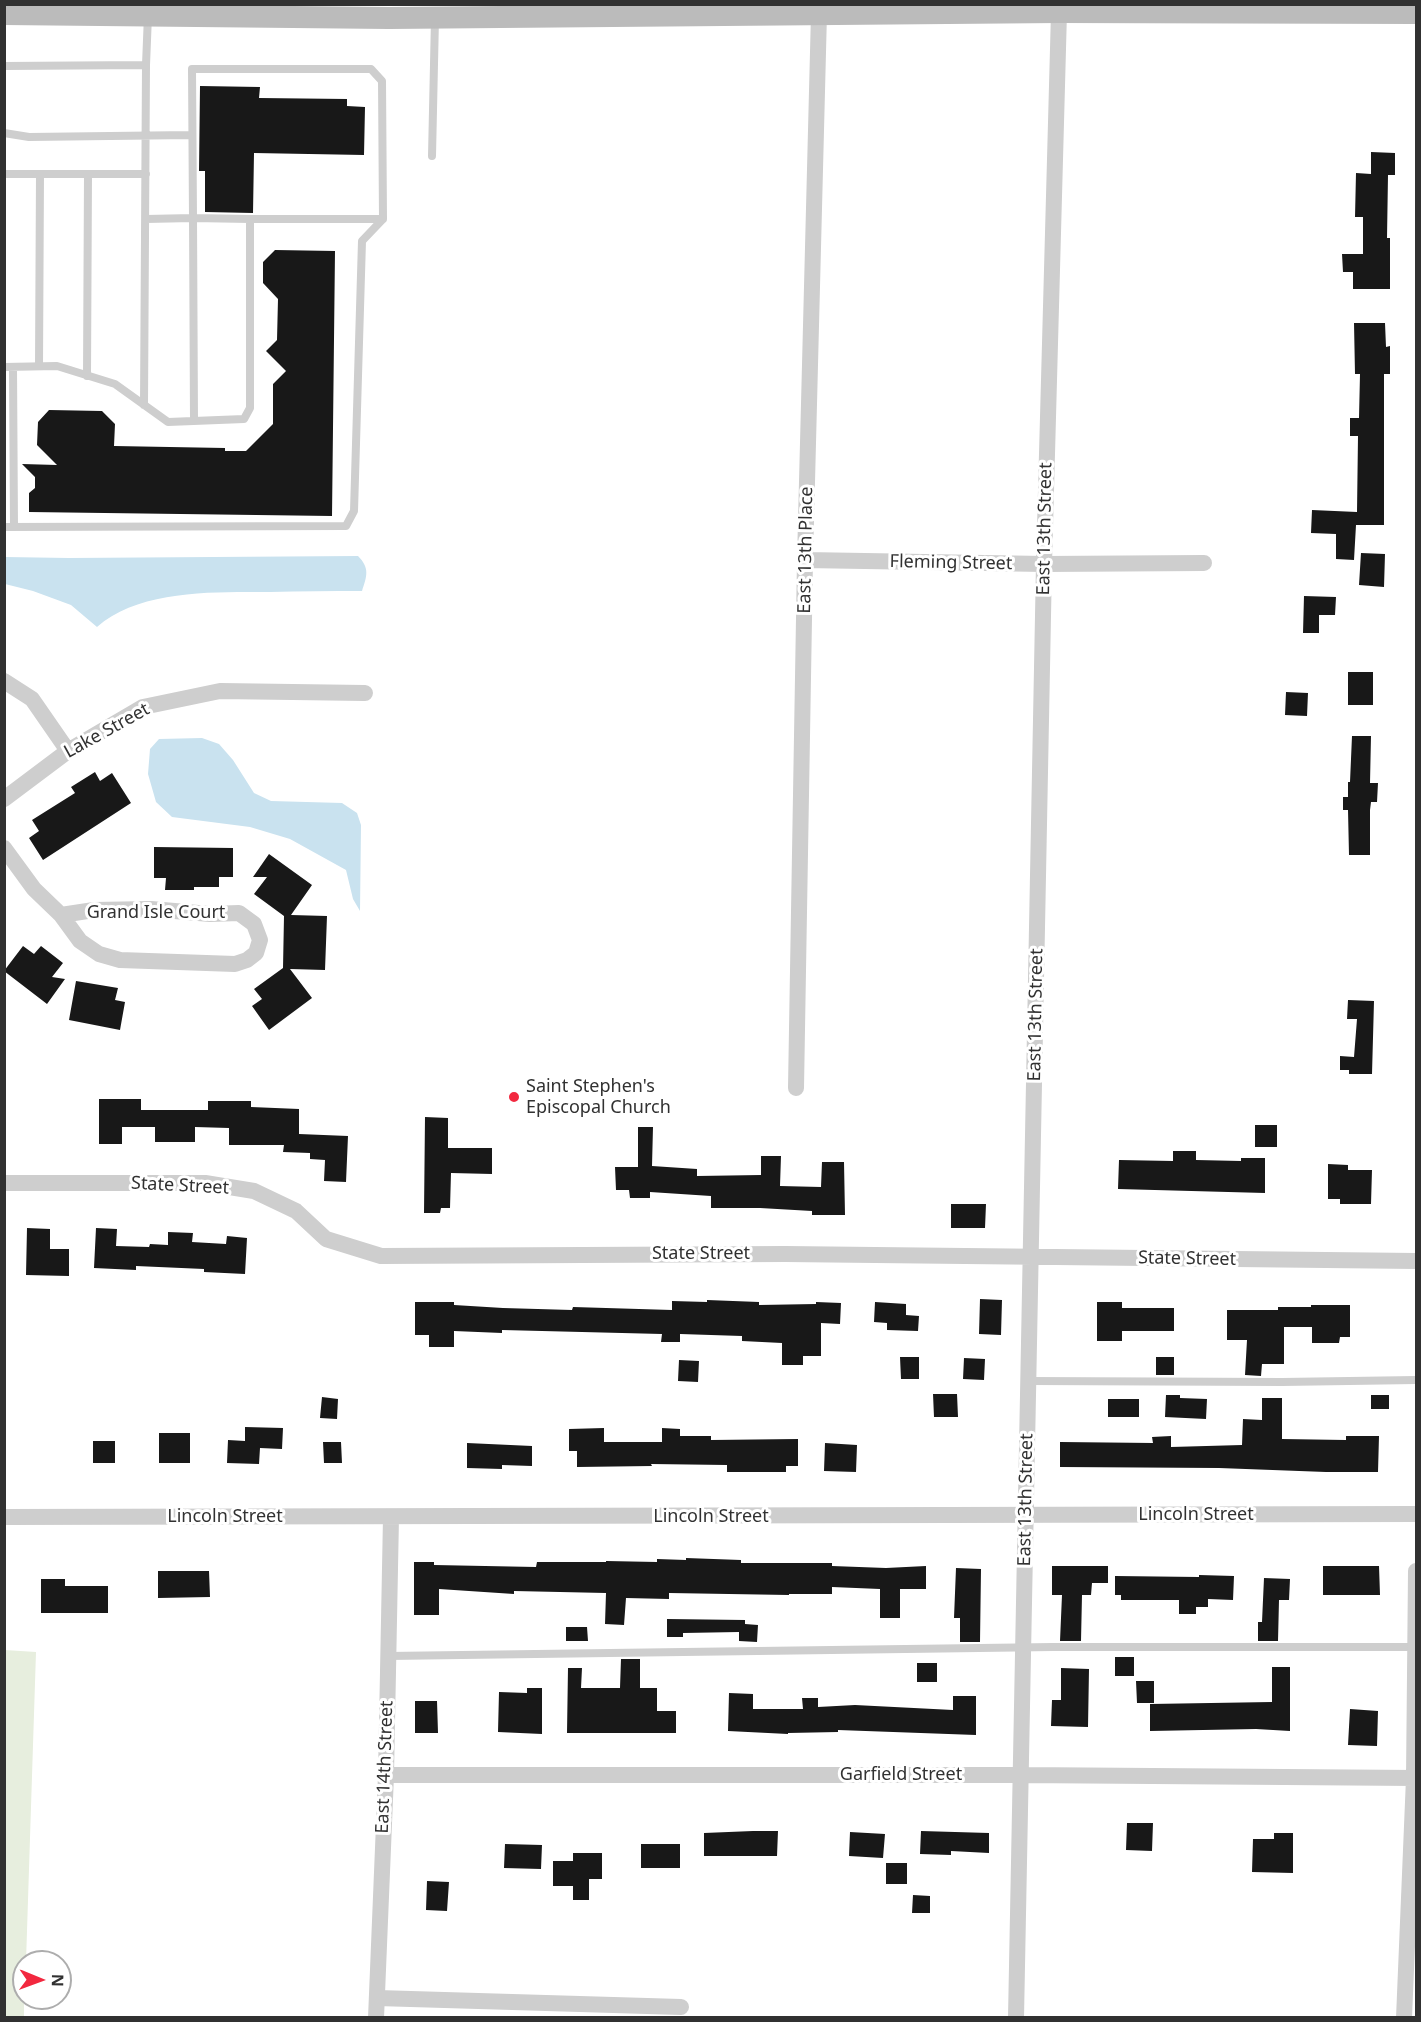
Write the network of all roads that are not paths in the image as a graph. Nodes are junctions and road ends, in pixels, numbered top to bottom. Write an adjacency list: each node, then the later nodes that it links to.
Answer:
1 (148, 10): 3 (main road); 7 (main road); 9 (lane)
2 (604, 10): 5 (main road); 8 (main road)
3 (389, 11): 8 (main road)
4 (1059, 12): 5 (main road); 6 (main road); 31 (street, East 13th Street)
5 (819, 13): 29 (street, East 13th Place)
6 (1416, 13)
7 (4, 14)
8 (435, 17): 14 (lane)
9 (146, 65): 10 (lane); 13 (lane)
10 (4, 66)
11 (4, 133): 13 (lane)
12 (191, 135): 13 (lane); 19 (lane); 22 (lane)
13 (147, 136): 18 (lane)
14 (432, 156)
15 (4, 174): 16 (lane)
16 (40, 174): 17 (lane); 23 (lane)
17 (88, 174): 18 (lane); 25 (lane)
18 (146, 174): 20 (lane)
19 (193, 218): 20 (lane); 21 (lane); 27 (lane)
20 (146, 219): 26 (lane)
21 (250, 219): 22 (lane); 27 (lane)
22 (383, 219): 28 (lane)
23 (39, 366): 24 (lane); 25 (lane)
24 (9, 367): 28 (lane)
25 (87, 376): 26 (lane)
26 (144, 405): 27 (lane)
27 (194, 421)
28 (9, 527)
29 (805, 560): 31 (street, Fleming Street); 38 (street, East 13th Place)
30 (1204, 563): 31 (street, Fleming Street)
31 (1044, 564): 40 (street, East 13th Street)
32 (4, 681): 34 (street)
33 (365, 693): 34 (street, Lake Street)
34 (68, 751): 35 (street, Lake Street)
35 (4, 799)
36 (4, 848): 37 (street, Grand Isle Court)
37 (61, 915): 37 (street, Grand Isle Court)
38 (796, 1088)
39 (4, 1183): 40 (street, State Street)
40 (1031, 1257): 41 (street, State Street); 43 (street, East 13th Street)
41 (1416, 1261)
42 (1416, 1380): 43 (lane)
43 (1028, 1381): 46 (street, East 13th Street)
44 (1416, 1514): 46 (street, Lincoln Street)
45 (4, 1516): 47 (street, Lincoln Street)
46 (1026, 1516): 47 (street, Lincoln Street); 49 (street, East 13th Street)
47 (391, 1517): 51 (street, East 14th Street)
48 (1416, 1571): 50 (street)
49 (1023, 1648): 50 (lane); 51 (lane); 53 (street, East 13th Street)
50 (1416, 1649): 54 (street)
51 (388, 1656): 52 (street, East 14th Street)
52 (386, 1775): 53 (street, Garfield Street); 55 (street, East 14th Street)
53 (1021, 1775): 54 (street, Garfield Street); 58 (street, East 13th Street)
54 (1415, 1778): 59 (street)
55 (377, 1998): 56 (street); 57 (street, East 14th Street)
56 (681, 2007)
57 (376, 2018)
58 (1016, 2018)
59 (1404, 2018)

